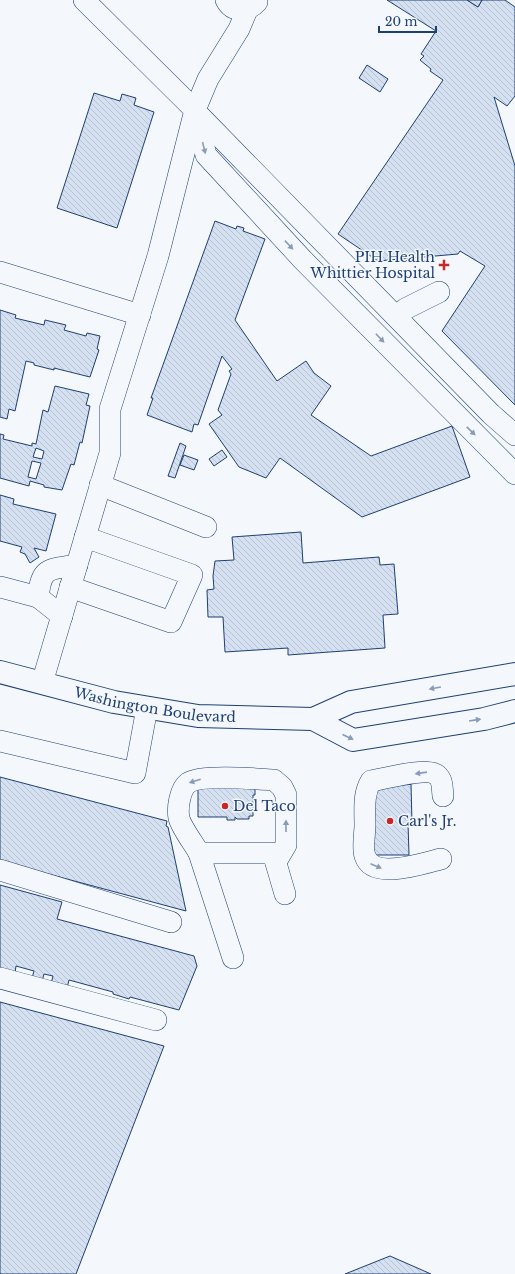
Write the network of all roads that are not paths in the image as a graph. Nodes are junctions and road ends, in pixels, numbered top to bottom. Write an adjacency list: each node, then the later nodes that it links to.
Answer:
1 (84, 0): 4 (lane)
2 (226, 0): 3 (lane)
3 (253, 5): 4 (lane)
4 (195, 110): 5 (lane); 9 (lane); 12 (lane, one-way to 12)
5 (247, 162): 8 (lane); 10 (lane)
6 (0, 272): 9 (lane)
7 (439, 292): 8 (lane)
8 (405, 309): 10 (lane)
9 (140, 315): 13 (lane)
10 (491, 414): 11 (lane)
11 (515, 435)
12 (515, 474)
13 (100, 484): 14 (lane); 15 (lane)
14 (206, 527)
15 (85, 537): 16 (lane); 18 (lane)
16 (77, 565): 18 (lane); 19 (lane)
17 (0, 587): 19 (lane)
18 (70, 587): 20 (lane)
19 (38, 597): 20 (lane)
20 (62, 616): 23 (lane)
21 (0, 672): 23 (main road, Washington Boulevard)
22 (515, 674): 26 (main road, Washington Boulevard, one-way to 26)
23 (42, 683): 24 (main road, Washington Boulevard)
24 (147, 708): 26 (main road, Washington Boulevard); 27 (lane)
25 (515, 711): 26 (main road, Washington Boulevard, one-way to 25)
26 (313, 719)
27 (0, 741)
28 (443, 796): 30 (lane, one-way to 30)
29 (199, 853): 31 (lane); 31 (lane, one-way to 29); 35 (lane)
30 (441, 859)
31 (276, 862): 33 (lane)
32 (0, 870): 34 (lane)
33 (284, 894)
34 (171, 922)
35 (233, 958)
36 (0, 978): 37 (lane)
37 (156, 1020)

